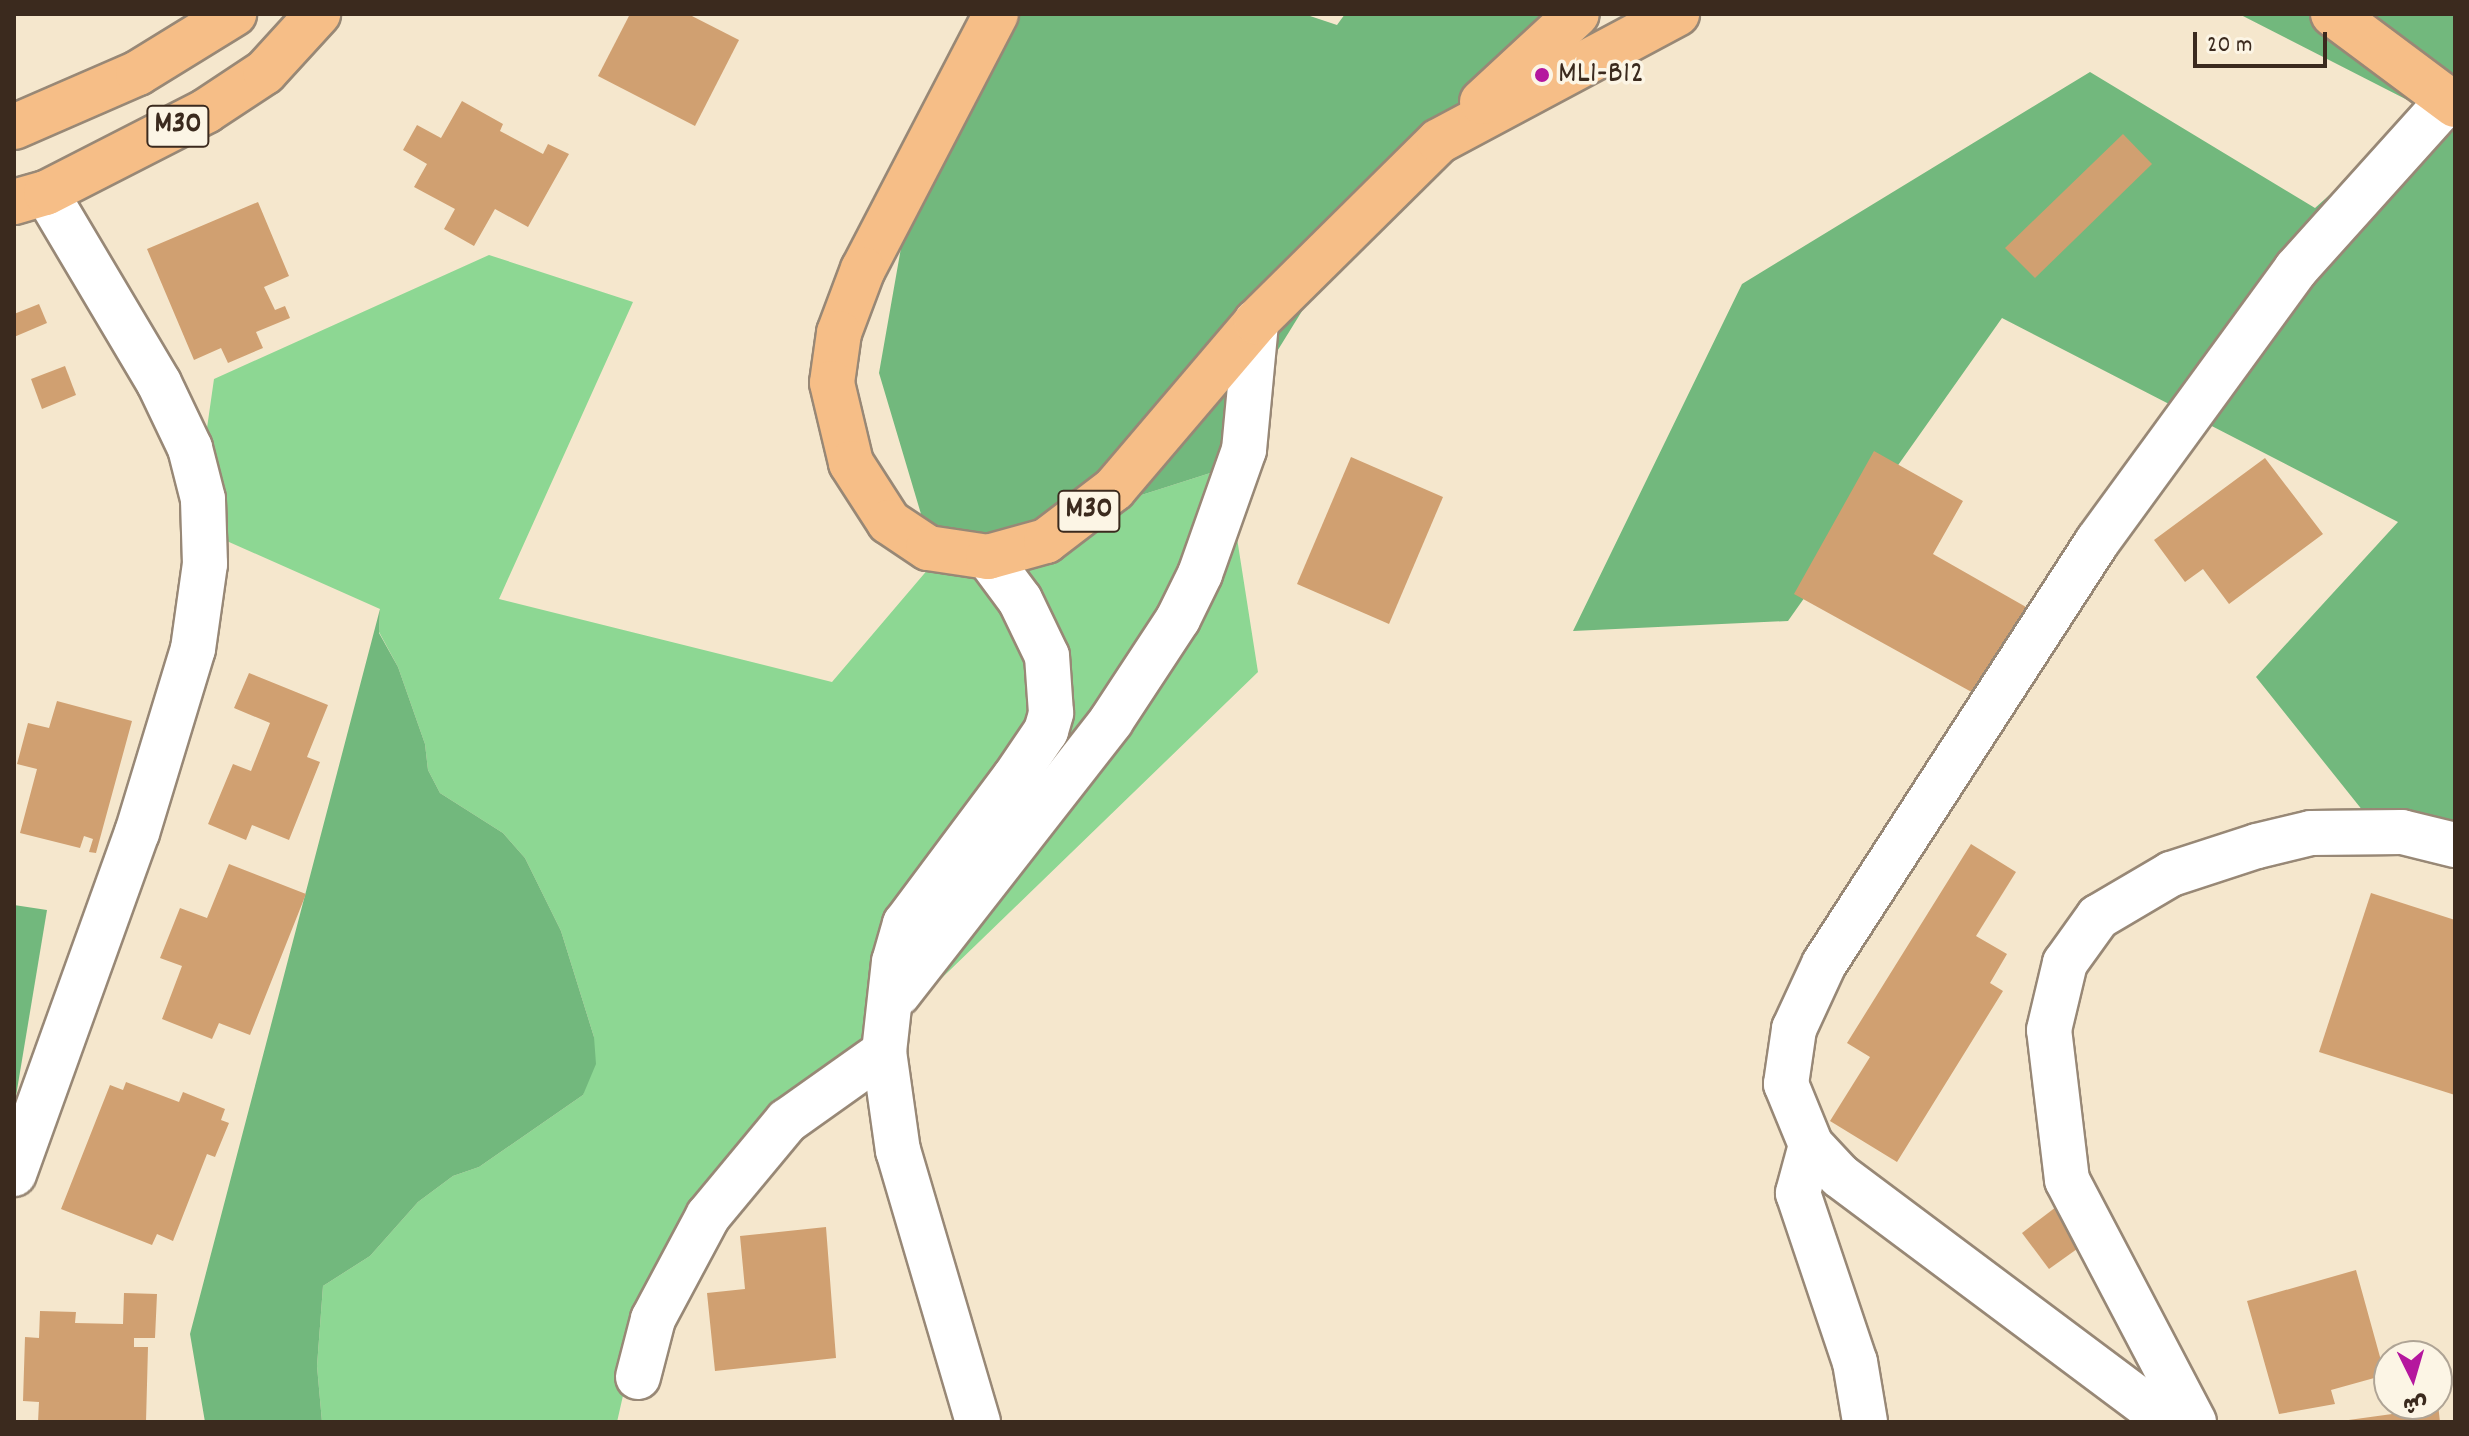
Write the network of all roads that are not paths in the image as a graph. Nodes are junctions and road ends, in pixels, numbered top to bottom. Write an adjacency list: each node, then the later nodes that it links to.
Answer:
1 (234, 14): 8 (highway, M30)
2 (318, 14): 10 (highway, M30)
3 (996, 14): 12 (highway, M30)
4 (1577, 14): 9 (highway)
5 (1677, 14): 9 (highway, M30)
6 (2356, 19): 7 (highway)
7 (2451, 103): 16 (street)
8 (14, 127)
9 (1439, 141): 11 (highway, M30)
10 (30, 197): 17 (street)
11 (1256, 322): 12 (highway, M30); 14 (street)
12 (988, 557): 14 (street)
13 (2455, 845): 22 (street)
14 (888, 1009): 15 (street)
15 (884, 1052): 18 (street); 19 (street)
16 (1811, 1145): 20 (street); 21 (street)
17 (14, 1174)
18 (638, 1377)
19 (978, 1422)
20 (1865, 1422)
21 (2169, 1422)
22 (2194, 1422)

